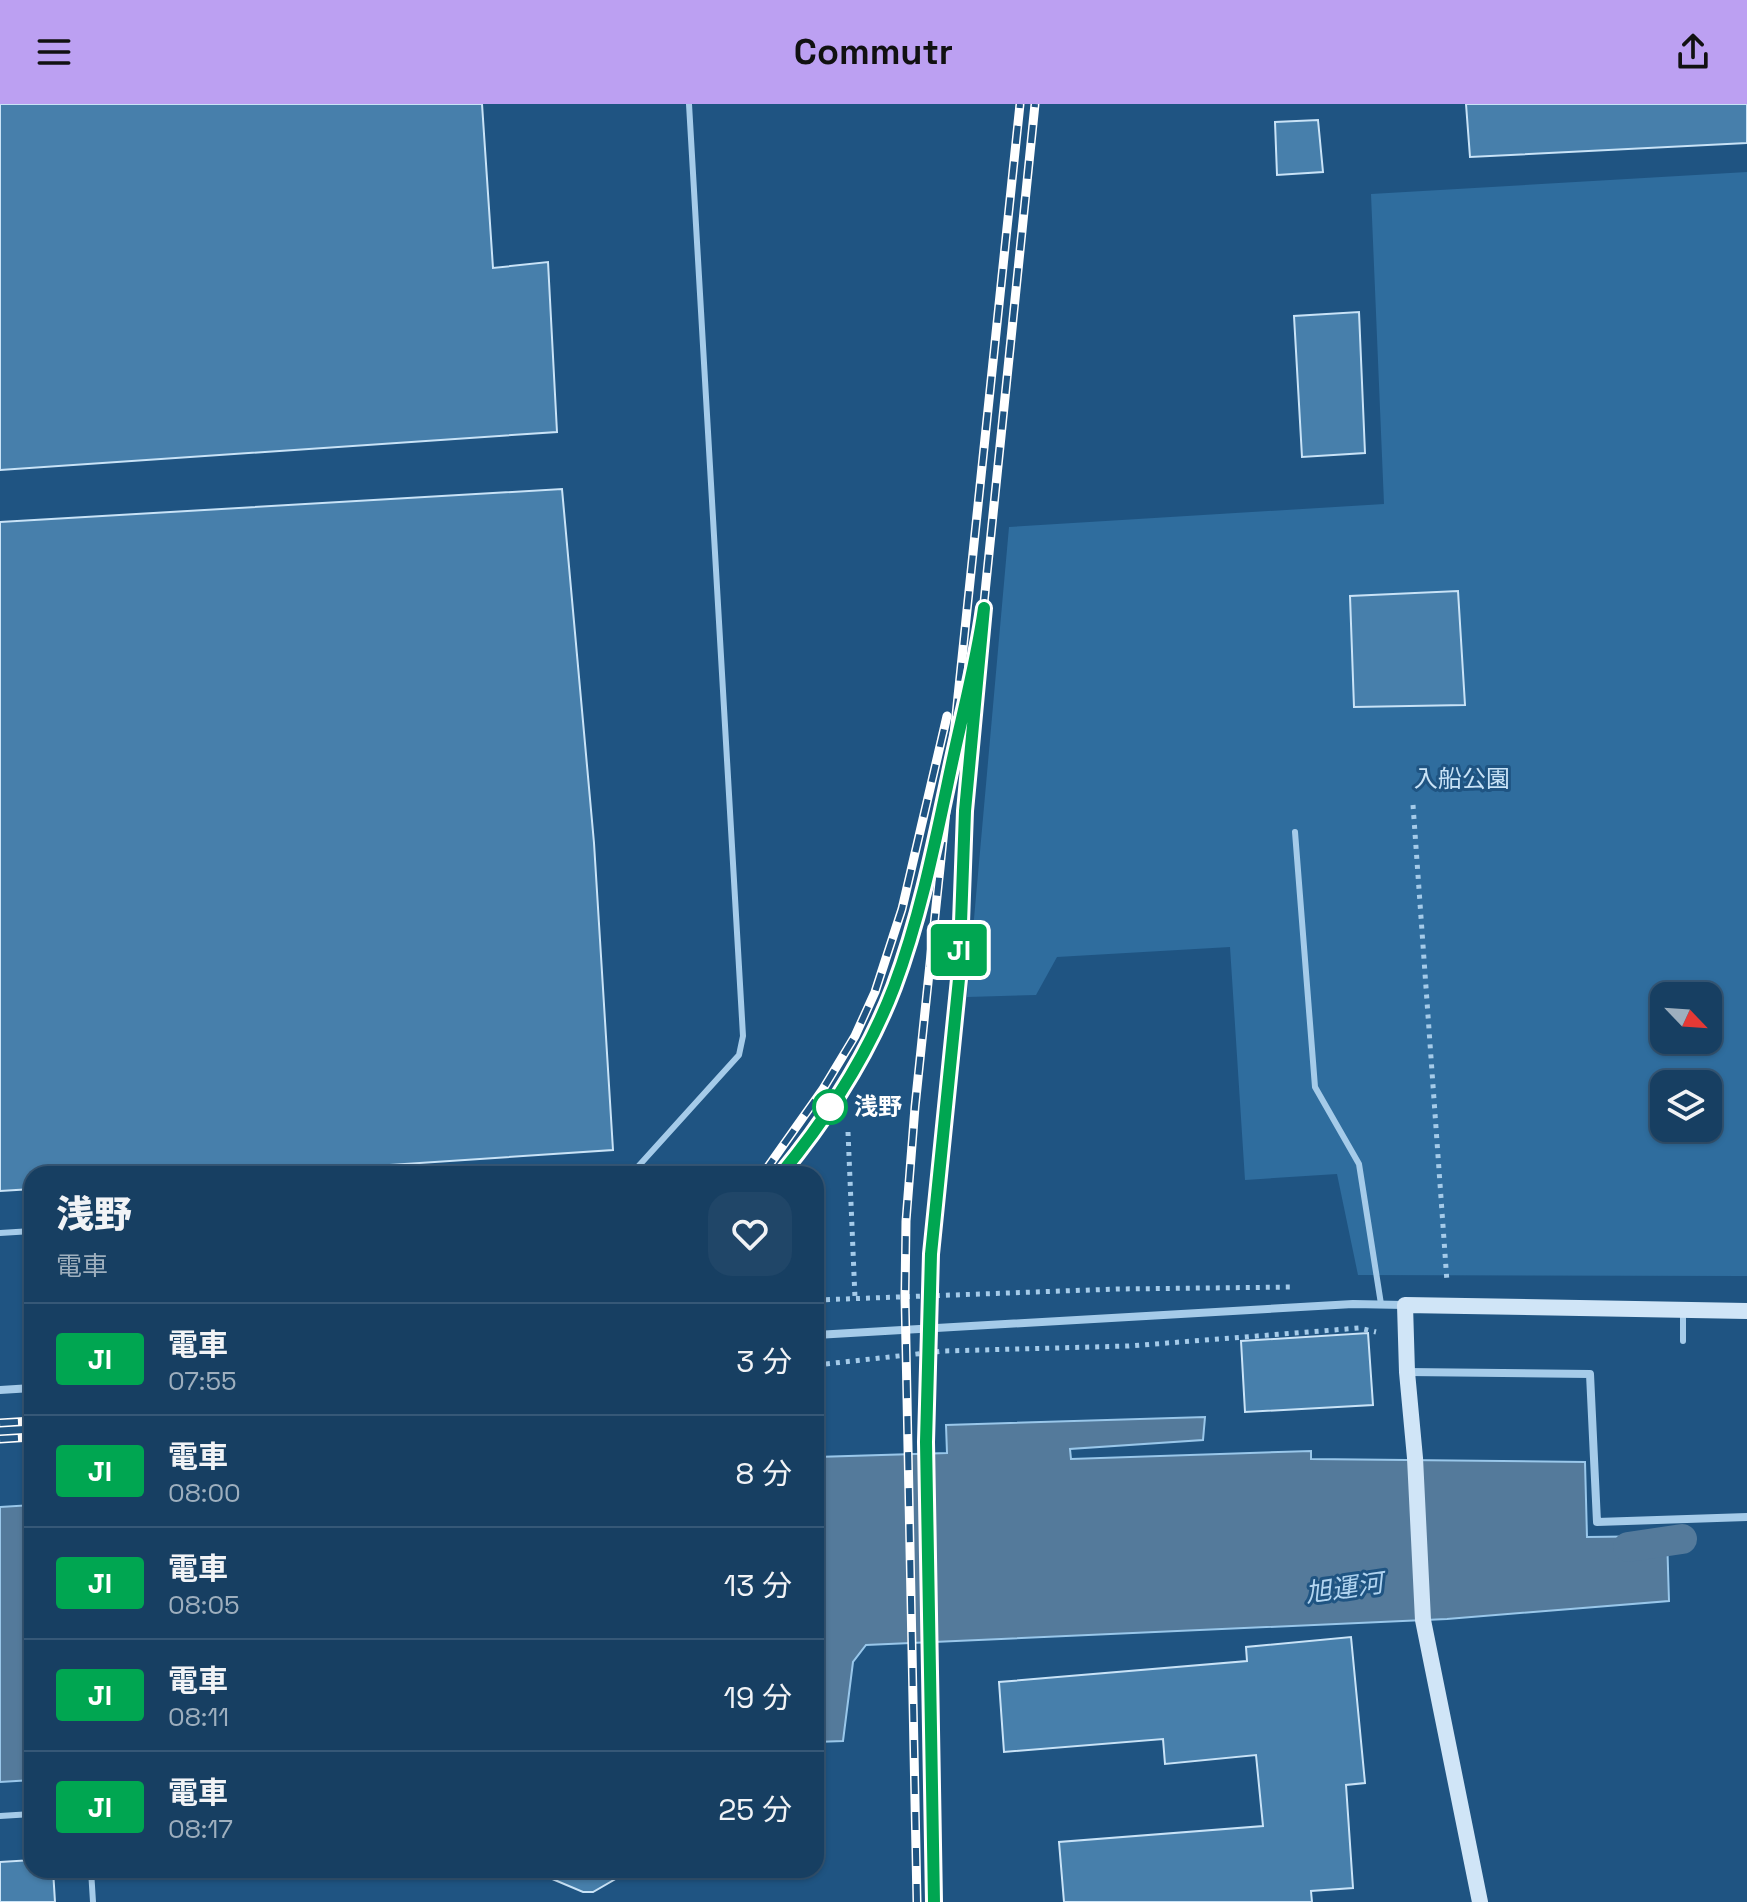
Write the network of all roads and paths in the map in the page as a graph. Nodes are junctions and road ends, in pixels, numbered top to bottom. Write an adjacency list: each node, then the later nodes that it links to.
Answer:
1 (689, 104): 5 (lane)
2 (1413, 805): 8 (path)
3 (1295, 832): 12 (lane)
4 (848, 1132): 10 (path)
5 (639, 1166)
6 (24, 1232): 7 (lane)
7 (0, 1233)
8 (1447, 1282)
9 (1302, 1286): 10 (path)
10 (855, 1298): 11 (path)
11 (824, 1300)
12 (1381, 1304): 13 (street); 17 (street)
13 (1405, 1305): 14 (street); 20 (street)
14 (1683, 1310): 15 (street); 18 (lane)
15 (1747, 1311)
16 (1376, 1332): 19 (path)
17 (824, 1335)
18 (1683, 1341)
19 (824, 1364)
20 (1407, 1372): 23 (street); 28 (street)
21 (24, 1388): 22 (street)
22 (0, 1390)
23 (1747, 1517)
24 (24, 1814): 25 (lane)
25 (0, 1816)
26 (92, 1878): 27 (lane)
27 (93, 1902)
28 (1480, 1902)

